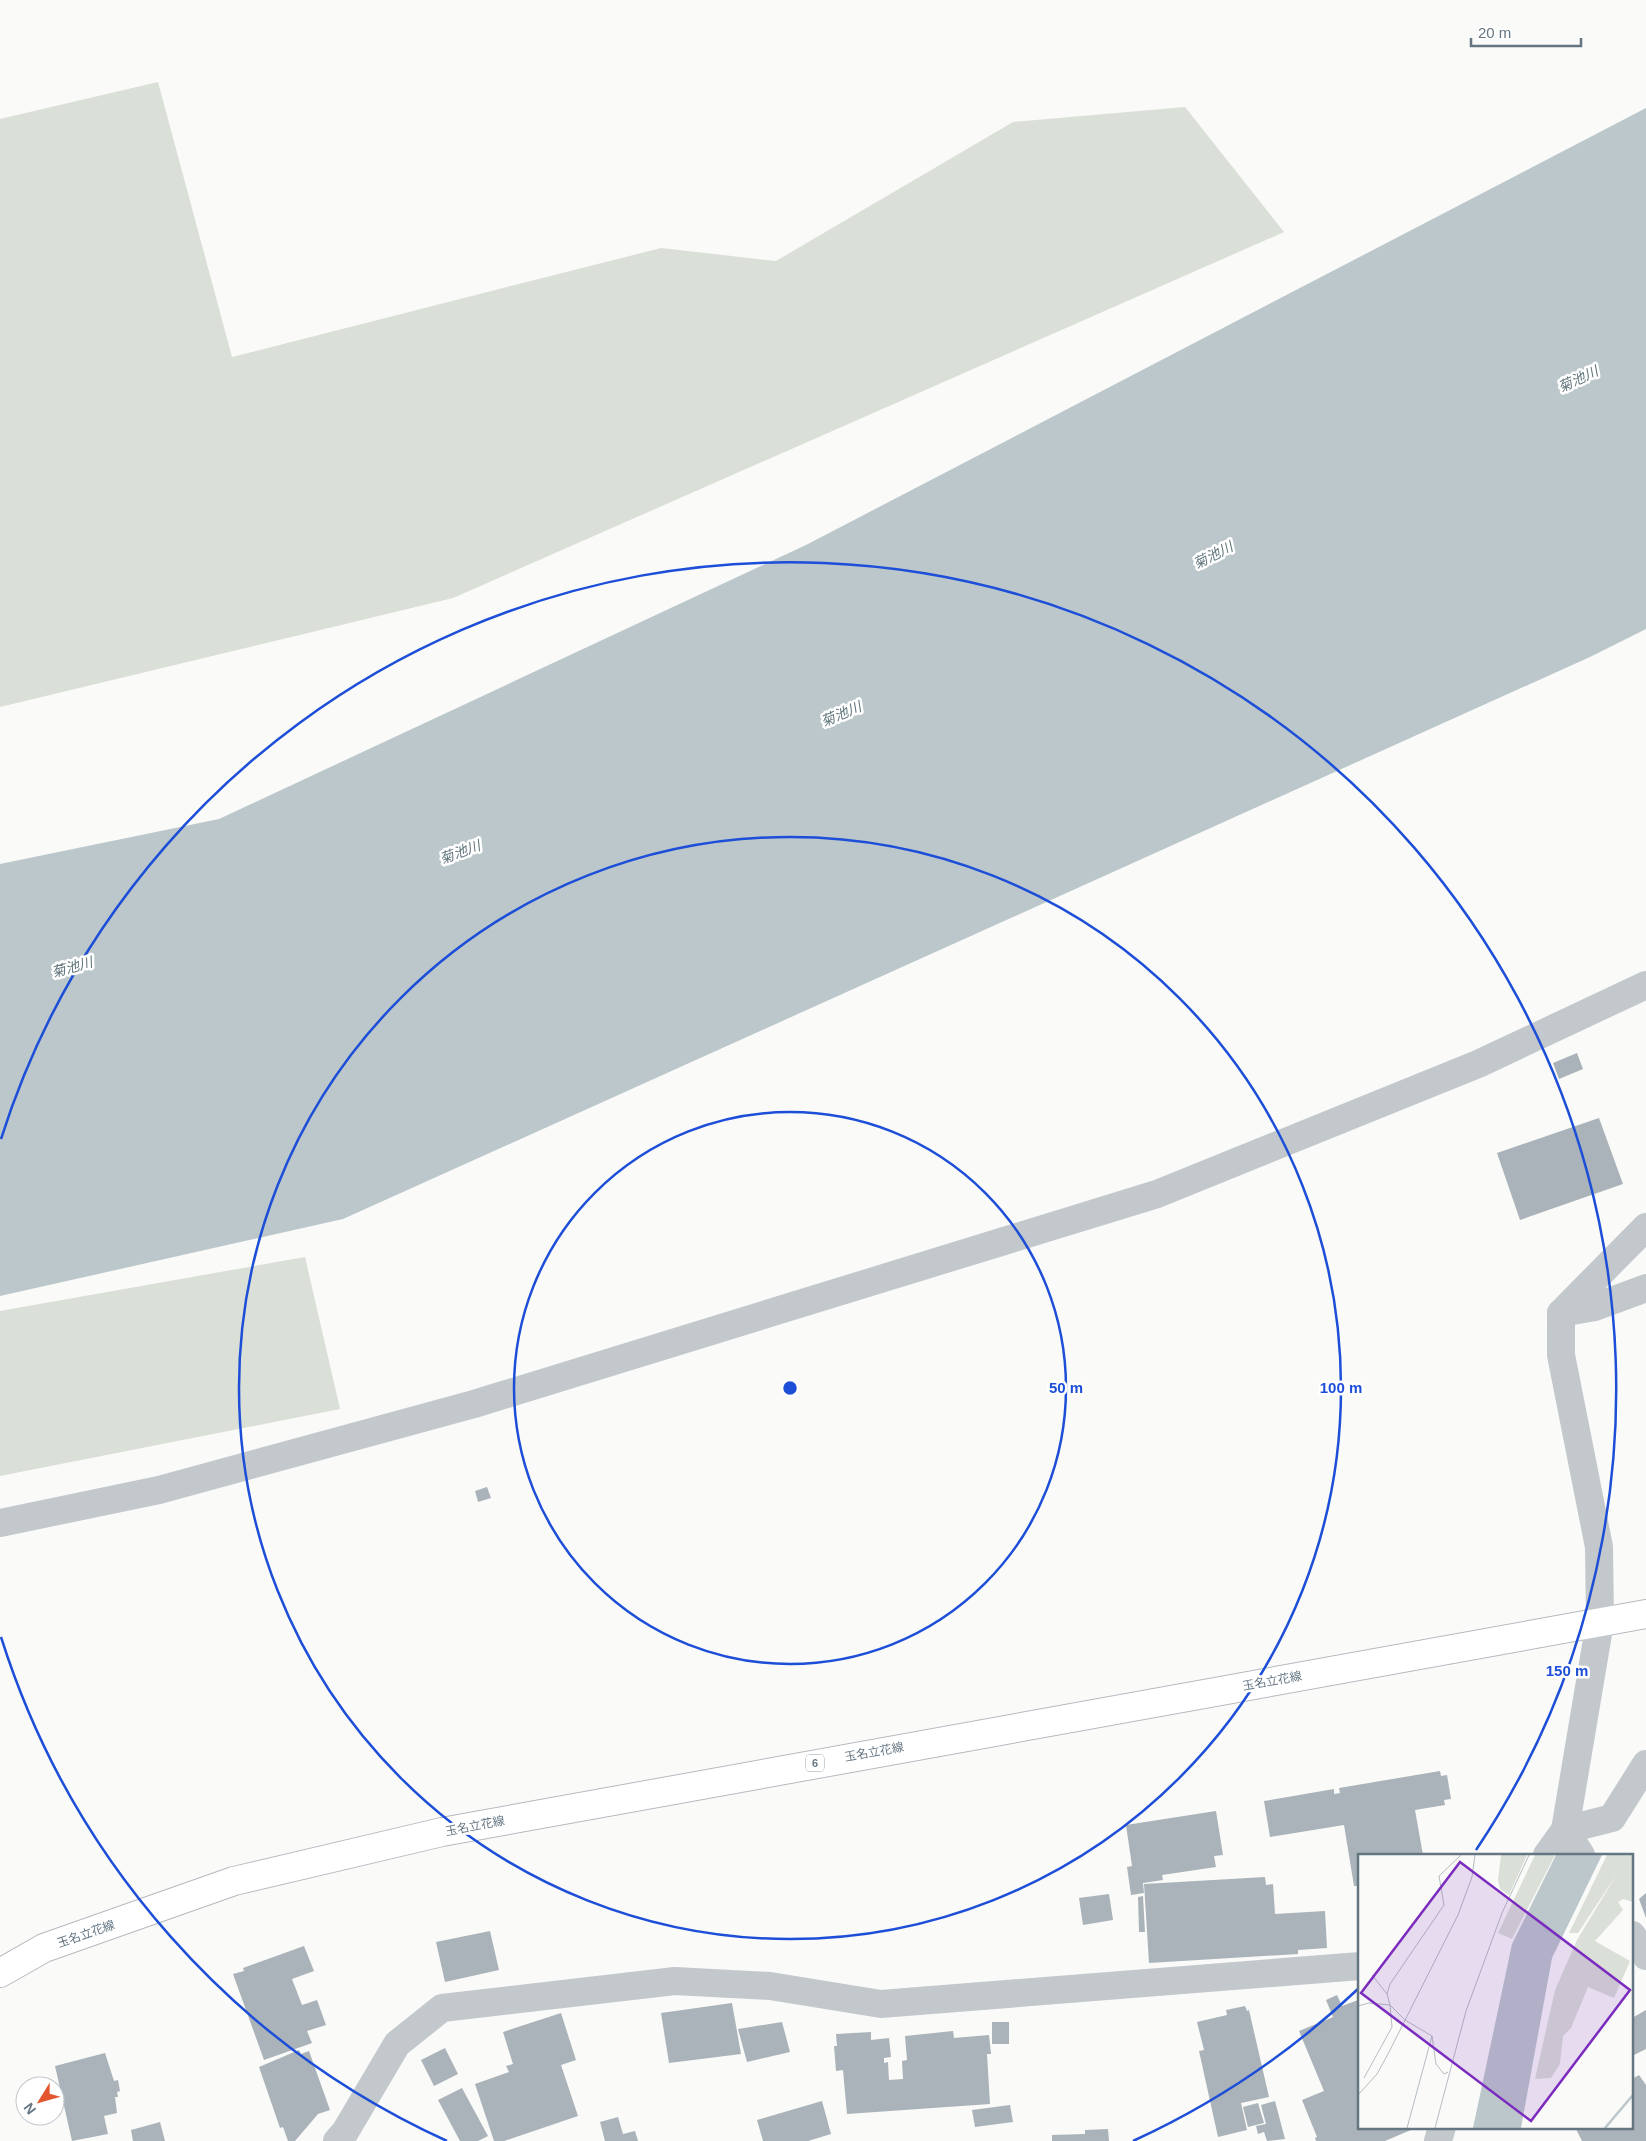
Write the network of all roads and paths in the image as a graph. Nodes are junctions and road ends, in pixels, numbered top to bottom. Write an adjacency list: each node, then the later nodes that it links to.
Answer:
1 (1646, 985): 5 (street)
2 (1646, 1227): 4 (street)
3 (1646, 1288): 4 (street)
4 (1561, 1313): 7 (street)
5 (0, 1523)
6 (1646, 1614): 7 (main road, 玉名立花線 / 6)
7 (1600, 1622): 9 (street); 15 (main road, 玉名立花線 / 6)
8 (1646, 1764): 9 (street)
9 (1565, 1830): 10 (street); 11 (street)
10 (1548, 1854)
11 (1580, 1854)
12 (1634, 1938): 13 (street)
13 (1646, 1956)
14 (1358, 1966): 17 (street)
15 (0, 1973)
16 (1442, 2128): 18 (street)
17 (337, 2141)
18 (1438, 2141)

